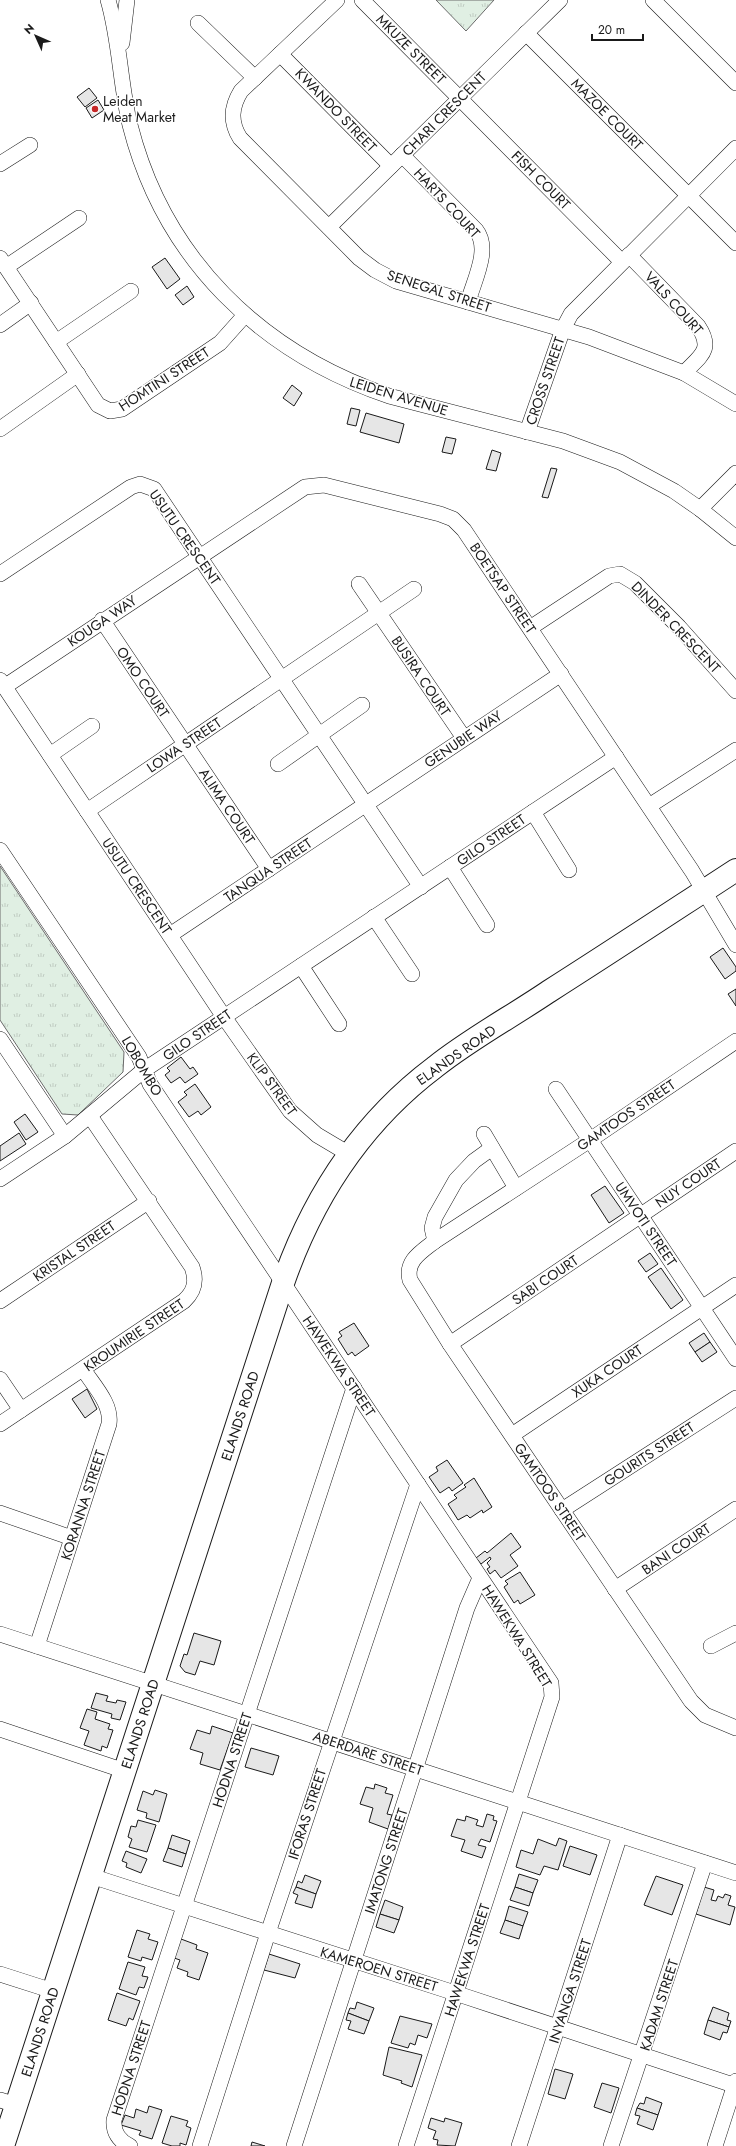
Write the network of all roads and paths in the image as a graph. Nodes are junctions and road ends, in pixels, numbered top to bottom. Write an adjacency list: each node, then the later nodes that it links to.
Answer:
1 (108, 0): 10 (street, LEIDEN AVENUE)
2 (127, 0): 10 (street, LEIDEN AVENUE)
3 (338, 0): 9 (street, SENEGAL STREET)
4 (362, 0): 13 (street, MKUZE STREET)
5 (560, 0): 8 (street, CHARI CRESCENT)
6 (654, 0): 12 (street)
7 (198, 23): 11 (street)
8 (526, 33): 13 (street, CHARI CRESCENT); 19 (street, MAZOE COURT)
9 (280, 54): 11 (street, SENEGAL STREET); 18 (street, KWANDO STREET)
10 (120, 61): 28 (street, LEIDEN AVENUE)
11 (254, 78): 21 (street, SENEGAL STREET)
12 (736, 83)
13 (460, 98): 16 (street, CHARI CRESCENT); 23 (street, FISH COURT)
14 (30, 145): 17 (street)
15 (736, 148): 19 (street)
16 (402, 155): 18 (street, CHARI CRESCENT); 26 (street, HARTS COURT)
17 (0, 164)
18 (391, 166): 21 (street, CHARI CRESCENT)
19 (688, 195): 22 (street, MAZOE COURT); 23 (street)
20 (79, 218): 24 (street, HOMTINI STREET)
21 (329, 227): 26 (street, SENEGAL STREET)
22 (736, 243)
23 (625, 258): 30 (street); 32 (street, VALS COURT)
24 (3, 263): 27 (street, HOMTINI STREET)
25 (131, 291): 31 (street)
26 (468, 302): 30 (street, SENEGAL STREET)
27 (30, 303): 29 (street); 31 (street, HOMTINI STREET)
28 (245, 315): 33 (street, HOMTINI STREET); 36 (street, LEIDEN AVENUE)
29 (0, 325)
30 (563, 329): 32 (street, SENEGAL STREET); 36 (street, CROSS STREET)
31 (56, 342): 33 (street, HOMTINI STREET)
32 (684, 373): 34 (street, SENEGAL STREET)
33 (78, 374): 35 (street)
34 (736, 404)
35 (0, 428)
36 (527, 432): 38 (street, LEIDEN AVENUE)
37 (736, 473): 38 (street)
38 (700, 509): 39 (street, LEIDEN AVENUE)
39 (736, 538)
40 (200, 557): 41 (street, USUTU CRESCENT); 45 (street, KOUGA WAY); 46 (street, BOETSAP STREET); 48 (street, USUTU CRESCENT)
41 (0, 574)
42 (360, 584): 44 (street, BUSIRA COURT)
43 (414, 589): 44 (street)
44 (379, 613): 48 (street); 54 (street, BUSIRA COURT)
45 (102, 620): 49 (street, KOUGA WAY); 55 (street, OMO COURT)
46 (530, 628): 47 (street, BOETSAP STREET); 50 (street, DINDER CRESCENT)
47 (561, 674): 54 (street, GENUBIE WAY); 58 (street, BOETSAP STREET)
48 (282, 678): 53 (street, USUTU CRESCENT); 55 (street, LOWA STREET)
49 (2, 683): 57 (street, USUTU CRESCENT)
50 (736, 691)
51 (362, 705): 53 (street)
52 (92, 726): 57 (street)
53 (319, 735): 59 (street); 60 (street, USUTU CRESCENT)
54 (464, 738): 60 (street, GENUBIE WAY)
55 (185, 744): 62 (street, LOWA STREET); 66 (street, ALIMA COURT)
56 (736, 750): 61 (street)
57 (50, 755): 62 (street, USUTU CRESCENT)
58 (616, 757): 61 (street, BOETSAP STREET); 63 (street, GILO STREET)
59 (278, 764)
60 (366, 804): 66 (street, TANQUA STREET); 69 (street, USUTU CRESCENT)
61 (649, 806): 70 (street, BOETSAP STREET)
62 (87, 811): 73 (street, USUTU CRESCENT)
63 (533, 812): 65 (street, GILO STREET); 67 (street, GILO STREET)
64 (0, 850): 82 (street, LOBOMBO)
65 (450, 867): 69 (street, GILO STREET); 72 (street, GILO STREET)
66 (270, 869): 73 (street, TANQUA STREET)
67 (569, 870)
68 (736, 870): 70 (street, ELANDS ROAD)
69 (421, 887): 71 (street, GILO STREET)
70 (704, 891): 74 (street); 90 (street, ELANDS ROAD)
71 (374, 918): 75 (street, GILO STREET); 76 (street)
72 (487, 925)
73 (170, 935): 77 (street, USUTU CRESCENT)
74 (736, 945)
75 (301, 966): 77 (street, GILO STREET); 78 (street)
76 (412, 974)
77 (224, 1017): 82 (street, GILO STREET); 90 (street, KLIP STREET)
78 (339, 1024)
79 (0, 1039): 81 (street)
80 (736, 1041): 87 (street, GAMTOOS STREET)
81 (5, 1056): 86 (street)
82 (144, 1070): 84 (street, GILO STREET); 96 (street, LOBOMBO)
83 (556, 1089): 87 (street, UMVOTI STREET)
84 (90, 1116): 86 (street, GILO STREET); 93 (street, KROUMIRIE STREET)
85 (484, 1134): 88 (street)
86 (65, 1136): 91 (street, GILO STREET)
87 (590, 1140): 92 (street, GAMTOOS STREET); 94 (street, UMVOTI STREET)
88 (492, 1148): 92 (street); 95 (street)
89 (736, 1151): 94 (street, NUY COURT)
90 (349, 1154): 96 (street, ELANDS ROAD)
91 (0, 1179)
92 (516, 1188): 95 (street, GAMTOOS STREET)
93 (149, 1201): 98 (street, KRISTAL STREET); 102 (street, KROUMIRIE STREET)
94 (641, 1216): 99 (street, UMVOTI STREET); 100 (street, SABI COURT)
95 (435, 1241): 100 (street, GAMTOOS STREET)
96 (283, 1283): 104 (street, HAWEKWA STREET); 120 (street, ELANDS ROAD)
97 (736, 1285): 99 (street, XUKA COURT)
98 (0, 1301)
99 (702, 1308): 101 (street, UMVOTI STREET); 108 (street, XUKA COURT)
100 (450, 1344): 108 (street, GAMTOOS STREET)
101 (736, 1359)
102 (83, 1369): 106 (street, KROUMIRIE STREET); 113 (street, KORANNA STREET)
103 (0, 1379): 106 (street)
104 (354, 1388): 109 (street, HAWEKWA STREET); 121 (street, HODNA STREET)
105 (736, 1398): 111 (street, GOURITS STREET)
106 (21, 1410): 107 (street, KROUMIRIE STREET)
107 (0, 1424)
108 (512, 1435): 111 (street, GAMTOOS STREET)
109 (418, 1484): 114 (street, HAWEKWA STREET); 124 (street, IFORAS STREET)
110 (736, 1509): 115 (street, BANI COURT)
111 (562, 1510): 115 (street, GAMTOOS STREET)
112 (0, 1513): 113 (street)
113 (72, 1538): 118 (street, KORANNA STREET)
114 (480, 1578): 125 (street, IMATONG STREET); 127 (street, HAWEKWA STREET)
115 (615, 1589): 122 (street, GAMTOOS STREET)
116 (736, 1633): 119 (street)
117 (0, 1634): 118 (street, ABERDARE STREET)
118 (37, 1646): 120 (street, ABERDARE STREET)
119 (712, 1646)
120 (153, 1683): 121 (street, ABERDARE STREET); 126 (street, ELANDS ROAD)
121 (246, 1714): 124 (street, ABERDARE STREET); 132 (street, HODNA STREET)
122 (736, 1728)
123 (0, 1729): 126 (street)
124 (331, 1741): 125 (street, ABERDARE STREET); 133 (street, IFORAS STREET)
125 (416, 1769): 127 (street, ABERDARE STREET); 134 (street, IMATONG STREET)
126 (125, 1771): 131 (street, ELANDS ROAD)
127 (519, 1802): 128 (street, ABERDARE STREET); 137 (street, HAWEKWA STREET)
128 (620, 1835): 129 (street, ABERDARE STREET); 138 (street, INYANGA STREET)
129 (705, 1863): 130 (street, ABERDARE STREET); 139 (street, KADAM STREET)
130 (736, 1873)
131 (91, 1876): 132 (street, KAMEROEN STREET); 136 (street, ELANDS ROAD)
132 (184, 1906): 133 (street, KAMEROEN STREET); 143 (street, HODNA STREET)
133 (268, 1934): 134 (street, KAMEROEN STREET); 144 (street, IFORAS STREET)
134 (354, 1962): 137 (street, KAMEROEN STREET); 145 (street, IMATONG STREET)
135 (0, 1974): 136 (street)
136 (53, 1991): 141 (street, ELANDS ROAD)
137 (456, 1993): 138 (street, KAMEROEN STREET); 146 (street, HAWEKWA STREET)
138 (558, 2028): 139 (street, KAMEROEN STREET); 147 (street, INYANGA STREET)
139 (642, 2055): 140 (street, KAMEROEN STREET); 148 (street, KADAM STREET)
140 (736, 2084): 149 (street)
141 (8, 2102): 142 (street, ELANDS ROAD)
142 (3, 2146)
143 (130, 2146)
144 (200, 2146)
145 (294, 2146)
146 (406, 2146)
147 (519, 2146)
148 (611, 2146)
149 (715, 2146)

